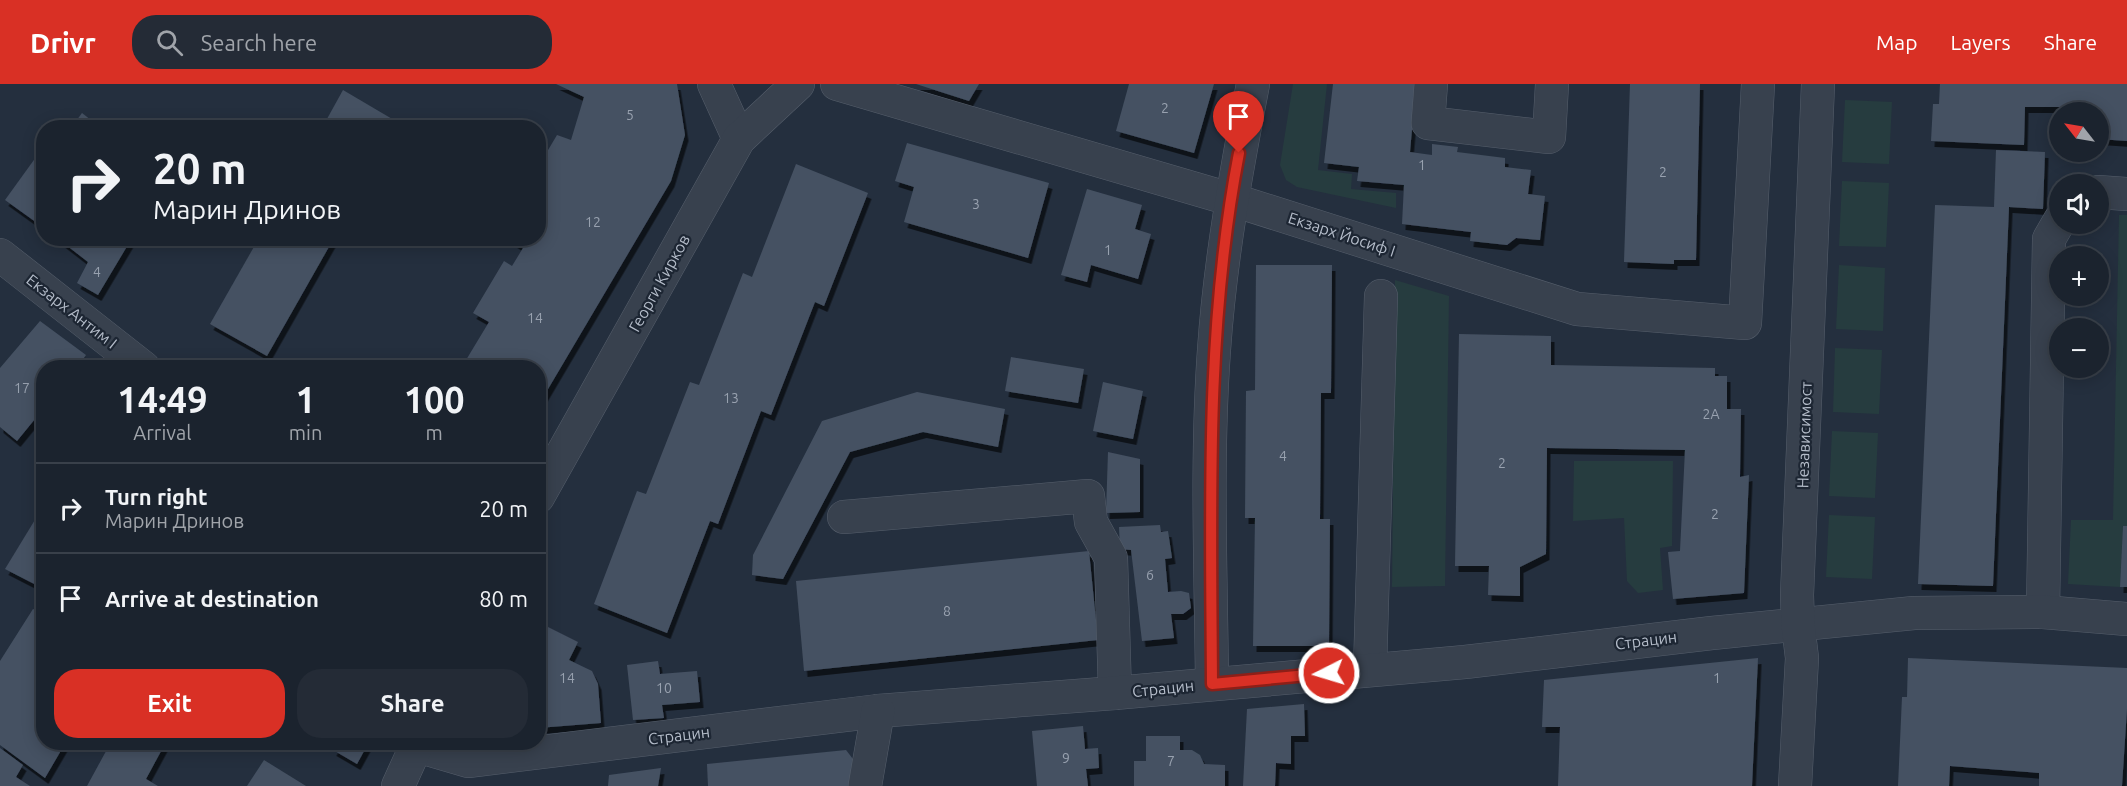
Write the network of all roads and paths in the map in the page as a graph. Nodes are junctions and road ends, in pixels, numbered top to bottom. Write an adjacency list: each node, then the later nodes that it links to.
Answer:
1 (714, 84): 9 (street)
2 (798, 84): 9 (street, Георги Кирков)
3 (837, 84): 12 (street, Екзарх Йосиф I)
4 (1253, 84): 12 (street)
5 (1431, 84): 6 (street)
6 (1552, 84)
7 (1758, 84): 12 (street, Екзарх Йосиф I)
8 (1818, 84): 21 (street, Независимост)
9 (739, 139): 17 (street, Георги Кирков)
10 (2109, 193): 11 (street)
11 (2127, 194)
12 (1230, 199): 23 (street)
13 (2052, 234): 19 (street)
14 (0, 255): 16 (street, Екзарх Антим I)
15 (1381, 296): 22 (street)
16 (134, 360)
17 (546, 483)
18 (844, 517): 24 (street)
19 (2043, 612): 20 (street, Страцин); 21 (street, Страцин)
20 (2127, 619)
21 (1798, 625): 22 (street, Страцин); 30 (street, Независимост)
22 (1370, 669): 23 (street, Страцин)
23 (1212, 684): 24 (street, Страцин)
24 (1115, 693): 25 (street, Страцин)
25 (878, 711): 27 (street, Страцин); 29 (street)
26 (414, 750): 28 (street)
27 (435, 750)
28 (398, 786)
29 (866, 786)
30 (1795, 786)

